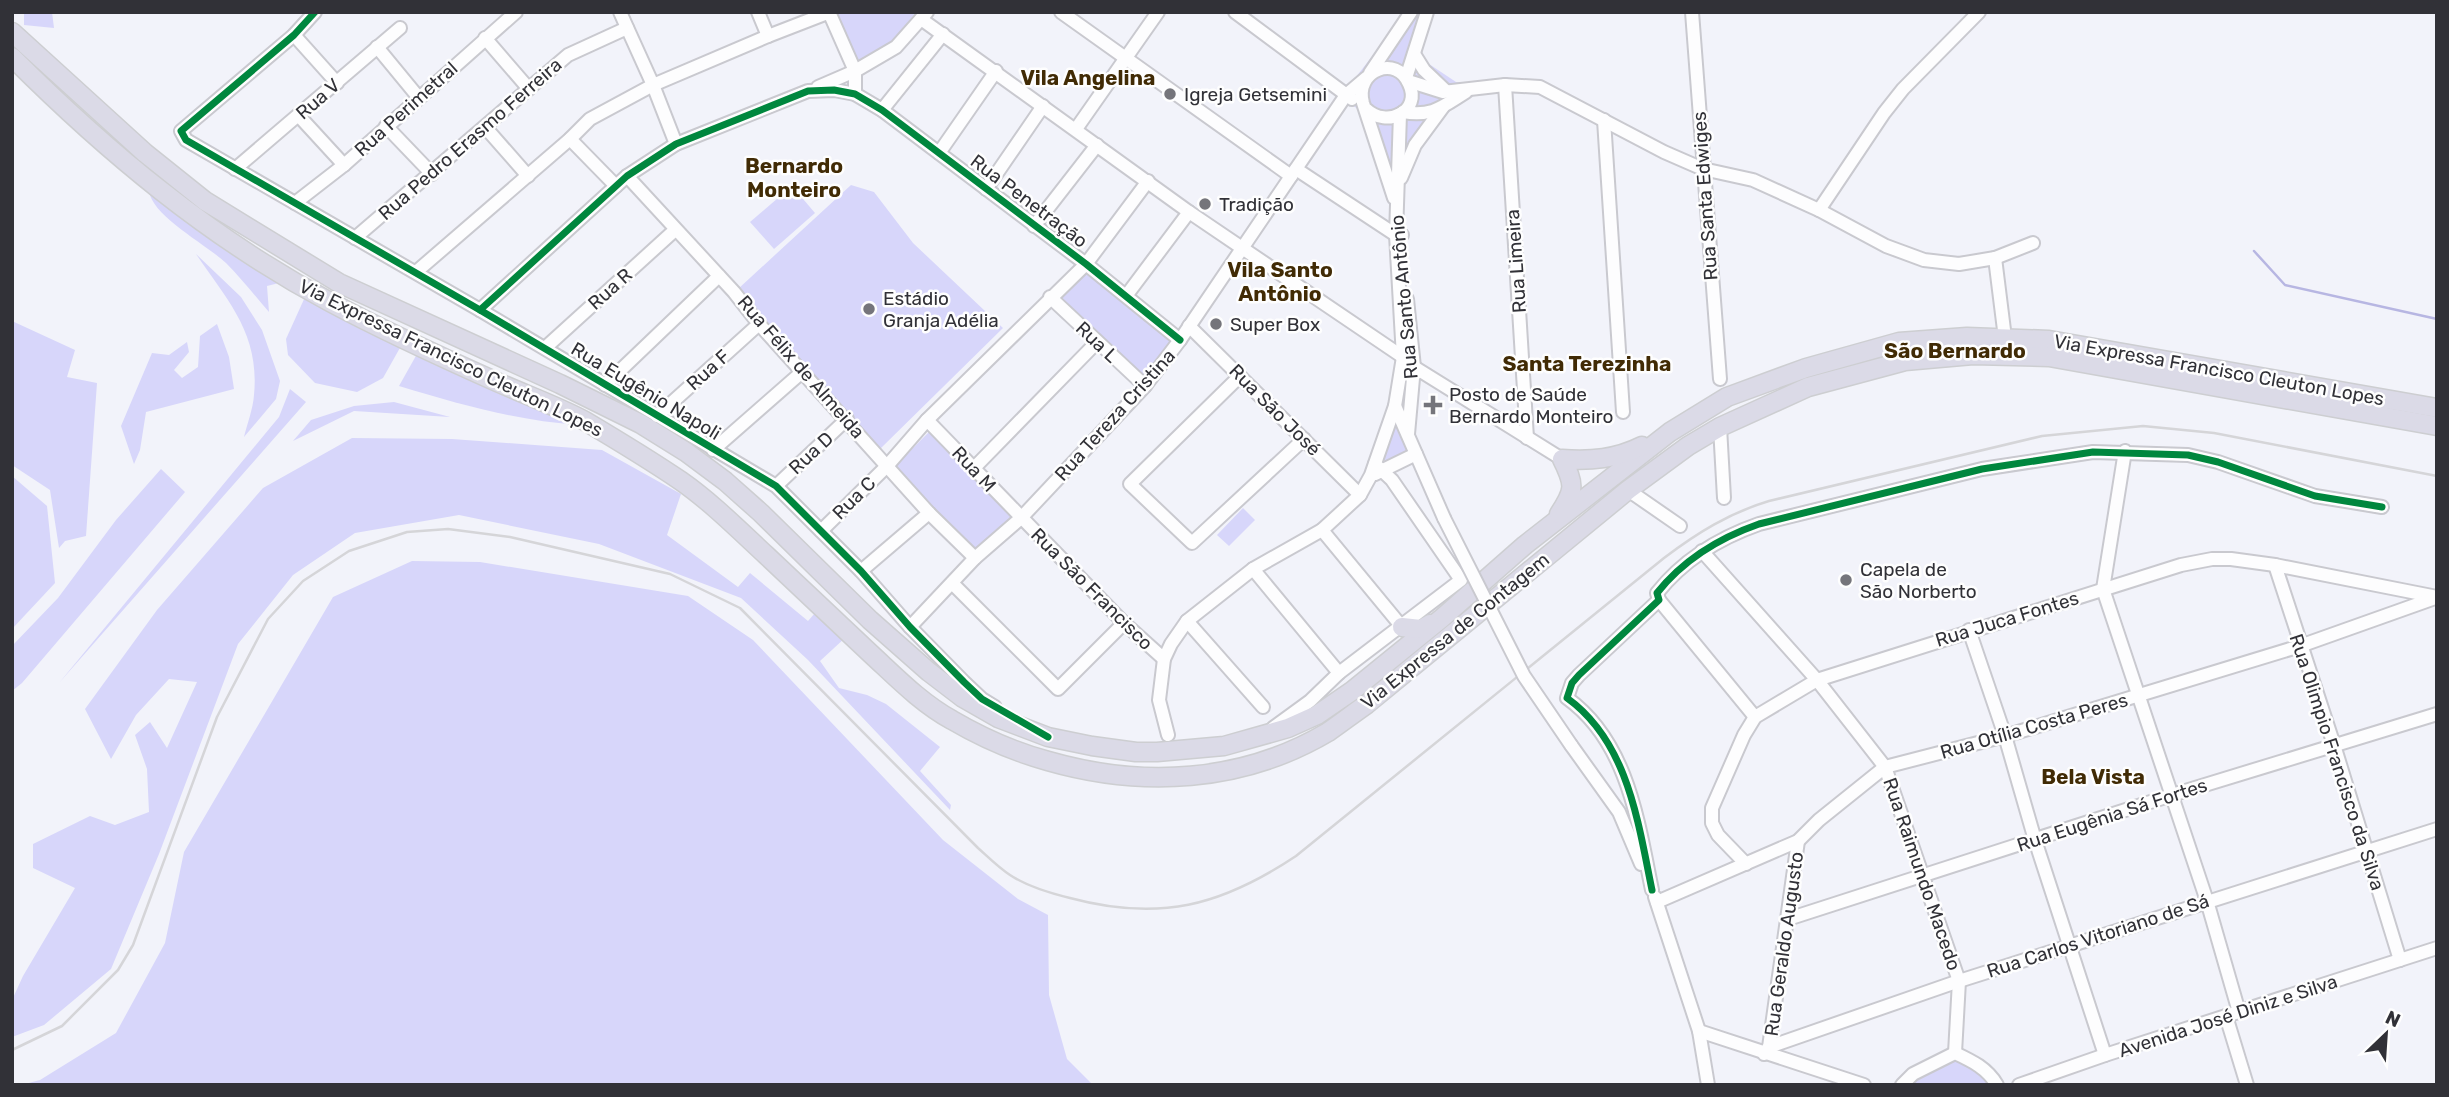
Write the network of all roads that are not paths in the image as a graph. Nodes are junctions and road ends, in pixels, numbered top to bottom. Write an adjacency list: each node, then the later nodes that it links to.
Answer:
1 (315, 12): 18 (street)
2 (516, 12): 20 (street, Rua Perimetral)
3 (620, 12): 15 (street)
4 (758, 12): 19 (street)
5 (829, 12): 19 (street); 25 (street)
6 (1061, 12): 24 (street)
7 (1158, 12): 24 (street)
8 (1236, 12): 37 (street)
9 (1411, 12): 27 (street)
10 (1427, 12): 22 (street)
11 (1692, 12): 55 (street, Rua Santa Edwiges)
12 (1979, 12): 66 (street)
13 (924, 15): 17 (street); 25 (street)
14 (400, 28): 21 (street, Rua V)
15 (627, 28): 30 (street); 32 (street, Rua Pedro Erasmo Ferreira)
16 (12, 32): 150 (highway, Via Expressa Francisco Cleuton Lopes)
17 (943, 34): 26 (street); 42 (street)
18 (294, 35): 29 (street); 54 (street, Rua Eugênio Napoli)
19 (768, 36): 30 (street)
20 (485, 38): 32 (street); 38 (street, Rua Perimetral)
21 (377, 47): 29 (street, Rua V); 38 (street)
22 (1414, 54): 28 (street); 35 (street)
23 (12, 57): 153 (highway, Via Expressa Francisco Cleuton Lopes)
24 (1127, 59): 48 (street); 56 (street)
25 (856, 71): 34 (street); 36 (street)
26 (996, 71): 39 (street); 52 (street)
27 (1367, 77): 28 (street); 37 (street, Rua Tereza Cristina); 40 (street)
28 (1407, 79): 35 (street); 43 (street)
29 (337, 83): 44 (street, Rua V)
30 (653, 85): 49 (street); 50 (street)
31 (1506, 85): 33 (street); 45 (street); 104 (street, Rua Limeira)
32 (528, 89): 47 (street, Rua Pedro Erasmo Ferreira)
33 (1469, 90): 35 (street); 41 (street)
34 (808, 92): 36 (street); 50 (street)
35 (1446, 92)
36 (855, 94): 42 (street, Rua Penetração)
37 (1346, 95): 40 (street); 56 (street, Rua Tereza Cristina)
38 (419, 99): 46 (street, Rua Perimetral)
39 (1043, 106): 48 (street); 63 (street)
40 (1365, 107): 43 (street); 64 (street, Rua Santo Antônio)
41 (1443, 107): 43 (street); 61 (street)
42 (882, 110): 52 (street, Rua Penetração)
43 (1402, 113): 61 (street, Rua Santo Antônio)
44 (299, 116): 53 (street); 54 (street, Rua V)
45 (1604, 120): 55 (street); 96 (street)
46 (386, 126): 53 (street, Rua Perimetral); 57 (street)
47 (485, 127): 57 (street, Rua Pedro Erasmo Ferreira); 58 (street)
48 (1076, 129): 51 (street)
49 (570, 139): 58 (street); 62 (street)
50 (677, 144): 59 (street)
51 (1097, 145): 60 (street); 68 (street)
52 (939, 153): 63 (street, Rua Penetração)
53 (344, 165): 65 (street, Rua Perimetral)
54 (236, 169): 65 (street, Rua Eugênio Napoli)
55 (1703, 169): 66 (street); 91 (street, Rua Santa Edwiges)
56 (1294, 173): 70 (street); 73 (street, Rua Tereza Cristina)
57 (432, 174): 71 (street, Rua Pedro Erasmo Ferreira)
58 (528, 176): 76 (street)
59 (627, 176): 62 (street); 69 (street, Rua Félix de Almeida)
60 (1148, 181): 67 (street); 75 (street, Rua C)
61 (1398, 185): 64 (street, Rua Santo Antônio)
62 (616, 186): 80 (street)
63 (986, 189): 68 (street, Rua Penetração)
64 (1396, 202): 70 (street, Rua Santo Antônio)
65 (295, 203): 71 (street, Rua Eugênio Napoli)
66 (1819, 210): 74 (street)
67 (1189, 212): 73 (street); 78 (street)
68 (1034, 226): 75 (street, Rua Penetração)
69 (675, 230): 77 (street, Rua Félix de Almeida); 86 (street, Rua R)
70 (1399, 235): 87 (street, Rua Santo Antônio); 88 (street, Rua Santo Antônio)
71 (355, 238): 76 (street, Rua Eugênio Napoli)
72 (2033, 243): 74 (street)
73 (1243, 248): 82 (street, Rua Tereza Cristina); 87 (street)
74 (1995, 258): 83 (street)
75 (1086, 264): 78 (street, Rua Penetração); 79 (street, Rua C)
76 (416, 272): 80 (street, Rua Eugênio Napoli)
77 (719, 276): 81 (street, Rua Félix de Almeida); 92 (street)
78 (1126, 296): 84 (street, Rua Penetração)
79 (1050, 297): 85 (street, Rua L); 99 (street, Rua C)
80 (480, 310): 86 (street, Rua Eugênio Napoli)
81 (759, 324): 89 (street, Rua Félix de Almeida); 97 (street, Rua F)
82 (1189, 326): 84 (street, Rua Tereza Cristina); 90 (street, Rua São José)
83 (2005, 338): 95 (highway, Via Expressa Francisco Cleuton Lopes); 102 (highway, Via Expressa Francisco Cleuton Lopes)
84 (1180, 340): 93 (street, Rua Tereza Cristina)
85 (1097, 342): 93 (street, Rua L); 111 (street)
86 (545, 348): 92 (street, Rua Eugênio Napoli)
87 (1403, 357): 94 (street, Rua Santo Antônio)
88 (1414, 367): 103 (street, Rua Santo Antônio); 104 (street)
89 (802, 372): 98 (street, Rua Félix de Almeida); 106 (street)
90 (1240, 376): 105 (street, Rua São José); 105 (street)
91 (1720, 379)
92 (605, 385): 97 (street, Rua Eugênio Napoli)
93 (1145, 386): 120 (street, Rua Tereza Cristina)
94 (1395, 406): 103 (street, Rua Santo Antônio); 112 (street)
95 (2437, 408)
96 (1623, 412)
97 (657, 416): 106 (street, Rua Eugênio Napoli)
98 (847, 419): 110 (street, Rua Félix de Almeida); 114 (street, Rua D)
99 (927, 420): 110 (street, Rua C); 111 (street, Rua M)
100 (1720, 426): 101 (highway, Via Expressa Francisco Cleuton Lopes); 115 (highway, Via Expressa Francisco Cleuton Lopes); 117 (street)
101 (2437, 426)
102 (1670, 432): 109 (highway); 113 (highway, Via Expressa Francisco Cleuton Lopes)
103 (1408, 435): 108 (street, Rua Santo Antônio)
104 (1527, 438): 109 (street)
105 (1304, 439): 116 (street, Rua São José)
106 (713, 450): 114 (street, Rua Eugênio Napoli)
107 (2125, 451): 118 (street); 125 (street); 131 (street)
108 (1416, 454): 112 (street); 162 (street, Rua Santo Antônio, bridge)
109 (1562, 459): 122 (highway)
110 (887, 466): 119 (street, Rua Félix de Almeida); 124 (street, Rua C)
111 (974, 468): 120 (street, Rua M)
112 (1376, 470): 116 (street); 138 (street)
113 (1614, 476): 122 (highway, Via Expressa de Contagem)
114 (776, 486): 124 (street, Rua Eugênio Napoli)
115 (1628, 490): 121 (street); 153 (highway, Via Expressa de Contagem)
116 (1360, 495): 123 (street)
117 (1724, 498)
118 (2382, 507)
119 (929, 513): 126 (street, Rua Félix de Almeida); 129 (street)
120 (1021, 518): 126 (street, Rua Tereza Cristina); 136 (street, Rua São Francisco)
121 (1681, 526)
122 (1548, 528): 134 (highway, Via Expressa de Contagem)
123 (1322, 530): 128 (street); 138 (street)
124 (821, 531): 129 (street, Rua Eugênio Napoli)
125 (1702, 551): 133 (street); 143 (street, Rua Raimundo Macedo)
126 (975, 558): 130 (street, Rua Tereza Cristina)
127 (2274, 565): 131 (street, Rua Juca Fontes); 132 (street, Rua Juca Fontes); 140 (street, Rua Olimpio Francisco da Silva)
128 (1253, 569): 135 (street); 142 (street)
129 (861, 571): 137 (street, Rua Eugênio Napoli)
130 (953, 583): 136 (street); 137 (street, Rua Tereza Cristina)
131 (2103, 589): 139 (street, Rua Juca Fontes); 144 (street)
132 (2436, 597): 140 (street, Rua Otília Costa Peres)
133 (1659, 600): 147 (street); 162 (street)
134 (1442, 618): 138 (highway); 151 (highway, Via Expressa de Contagem)
135 (1187, 621): 141 (street); 145 (street)
136 (1124, 623): 141 (street, Rua São Francisco)
137 (910, 627): 150 (street, Rua Eugênio Napoli)
138 (1402, 627): 142 (street)
139 (1969, 630): 143 (street, Rua Juca Fontes); 149 (street)
140 (2300, 646): 144 (street, Rua Otília Costa Peres); 152 (street, Rua Olimpio Francisco da Silva)
141 (1164, 659): 148 (street)
142 (1339, 673): 151 (street)
143 (1817, 680): 147 (street, Rua Juca Fontes); 154 (street, Rua Raimundo Macedo)
144 (2139, 696): 149 (street, Rua Otília Costa Peres); 155 (street)
145 (1264, 707)
146 (2437, 714): 152 (street, Rua Eugênia Sá Fortes)
147 (1755, 717): 160 (street)
148 (1168, 735)
149 (2005, 736): 154 (street, Rua Otília Costa Peres); 157 (street)
150 (1048, 737): 151 (highway, Via Expressa Francisco Cleuton Lopes)
151 (1259, 737)
152 (2334, 745): 155 (street, Rua Eugênia Sá Fortes); 159 (street, Rua Olimpio Francisco da Silva)
153 (1273, 758)
154 (1885, 767): 158 (street, Rua Otília Costa Peres); 161 (street, Rua Raimundo Macedo)
155 (2172, 795): 157 (street, Rua Eugênia Sá Fortes); 163 (street)
156 (2437, 829): 159 (street, Rua Carlos Vitoriano de Sá)
157 (2035, 840): 161 (street, Rua Eugênia Sá Fortes); 165 (street)
158 (1798, 841): 160 (street, Rua Otília Costa Peres); 164 (street, Rua Geraldo Augusto)
159 (2367, 852): 163 (street, Rua Carlos Vitoriano de Sá); 167 (street, Rua Olimpio Francisco da Silva)
160 (1746, 864): 162 (street, Rua Otília Costa Peres)
161 (1923, 876): 164 (street, Rua Eugênia Sá Fortes); 168 (street, Rua Raimundo Macedo)
162 (1655, 896): 170 (street)
163 (2207, 901): 165 (street, Rua Carlos Vitoriano de Sá); 169 (street)
164 (1788, 919): 171 (street, Rua Geraldo Augusto)
165 (2071, 946): 168 (street, Rua Carlos Vitoriano de Sá); 173 (street)
166 (2437, 948): 167 (street, Avenida José Diniz e Silva)
167 (2400, 960): 169 (street, Avenida José Diniz e Silva)
168 (1959, 981): 171 (street, Rua Carlos Vitoriano de Sá); 172 (street, Rua Raimundo Macedo)
169 (2232, 1014): 173 (street, Avenida José Diniz e Silva); 179 (street)
170 (1699, 1031): 171 (street); 174 (street)
171 (1767, 1050): 175 (street)
172 (1955, 1053): 176 (street); 177 (street)
173 (2105, 1055): 178 (street, Avenida José Diniz e Silva)
174 (1708, 1085)
175 (1864, 1085)
176 (1902, 1085)
177 (1997, 1085)
178 (2019, 1085)
179 (2247, 1085)

